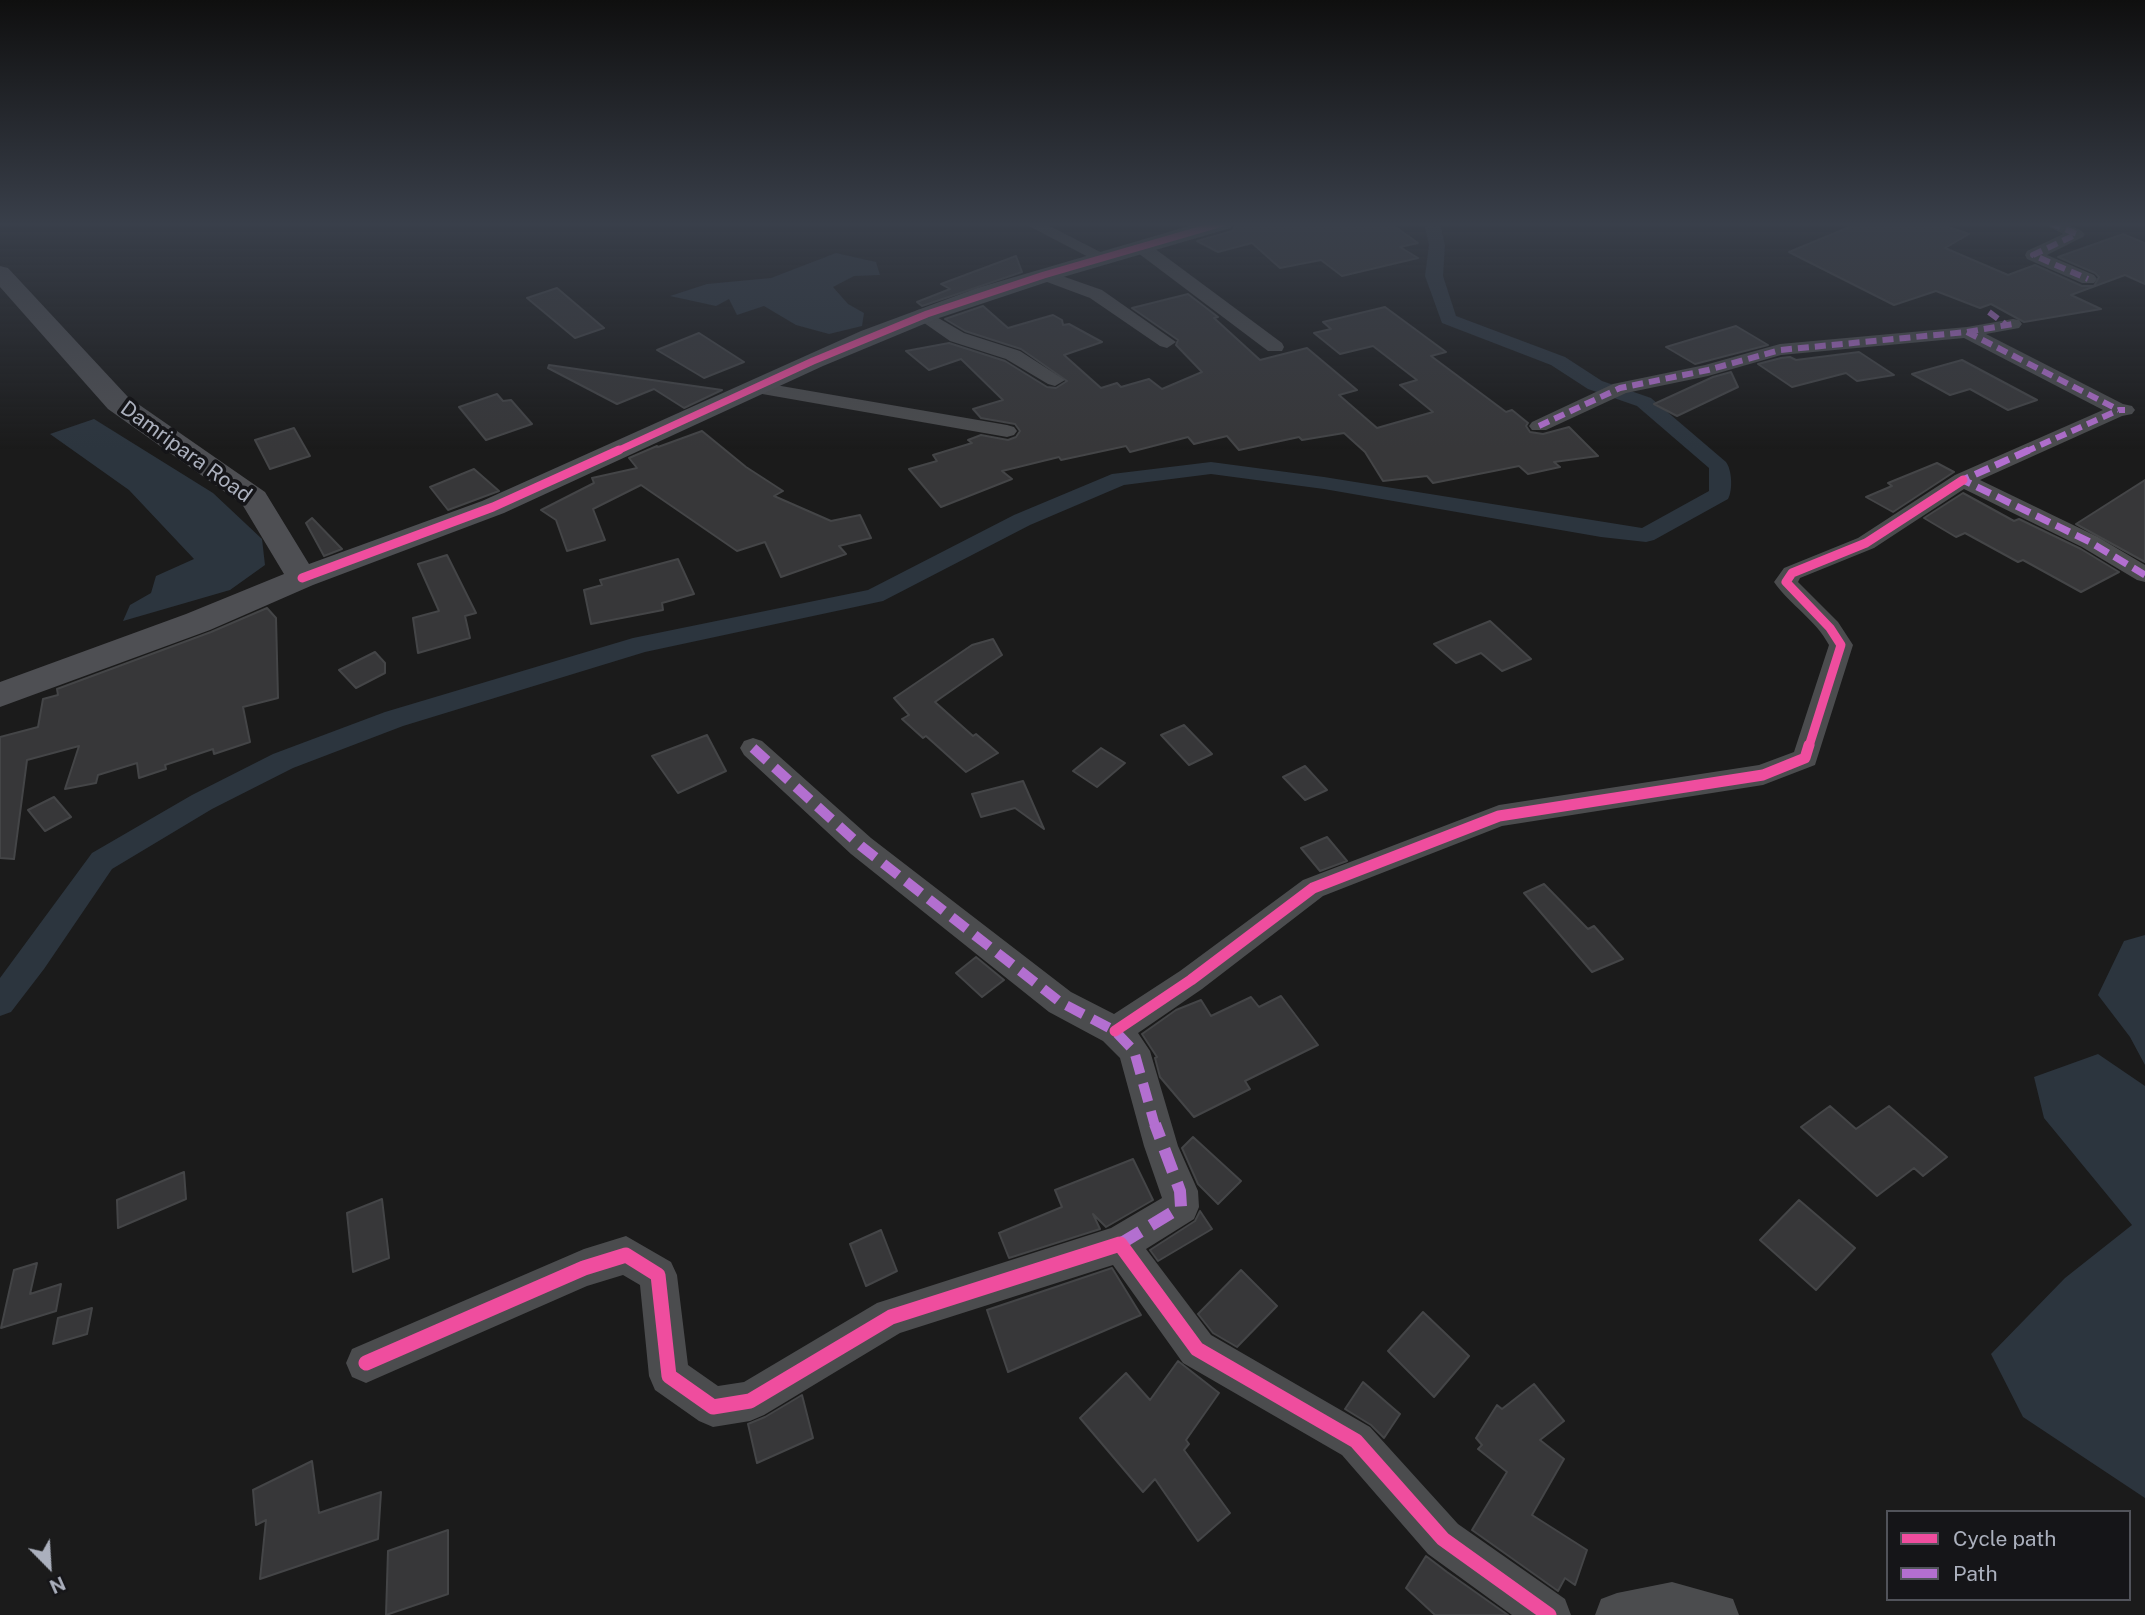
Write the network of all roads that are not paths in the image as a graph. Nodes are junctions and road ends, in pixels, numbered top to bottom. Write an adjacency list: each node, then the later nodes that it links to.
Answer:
1 (23, 298): 16 (street, Damripara Road)
2 (972, 298): 6 (street)
3 (1102, 298): 8 (street)
4 (1210, 298): 9 (street)
5 (1989, 312): 7 (street)
6 (923, 314): 10 (street); 11 (street)
7 (1967, 332): 12 (street); 14 (street)
8 (1167, 342)
9 (1275, 347)
10 (1055, 380)
11 (758, 388): 13 (street); 16 (street)
12 (1539, 426)
13 (1007, 431)
14 (1963, 480): 15 (street); 19 (street)
15 (2145, 575)
16 (302, 578): 17 (street)
17 (0, 695)
18 (753, 748): 19 (street)
19 (1115, 1031): 20 (street)
20 (1120, 1244): 21 (street); 22 (street)
21 (366, 1363)
22 (1549, 1615)
23 (1617, 1615): 24 (street)
24 (1717, 1615)

